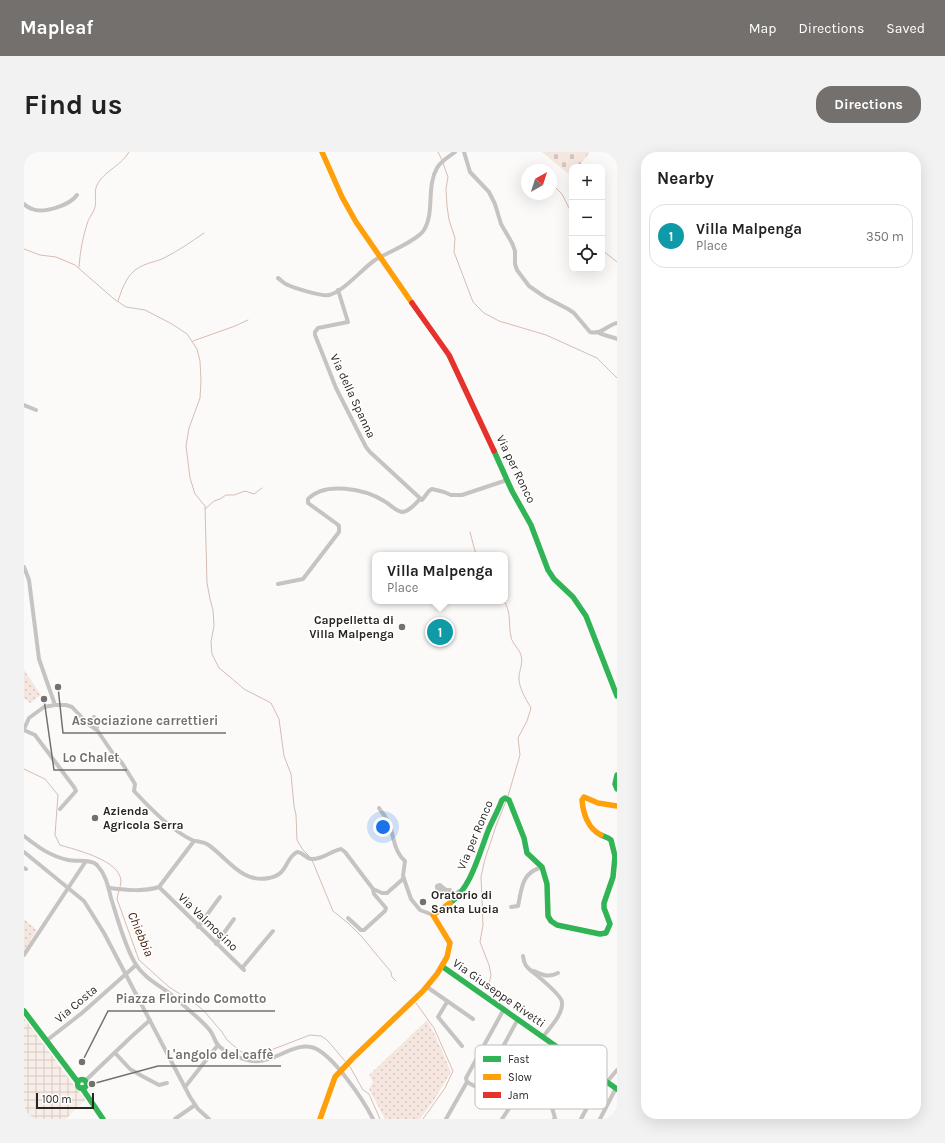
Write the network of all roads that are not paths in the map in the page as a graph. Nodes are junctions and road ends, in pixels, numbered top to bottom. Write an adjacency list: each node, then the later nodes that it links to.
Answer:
1 (322, 152): 6 (street, Via per Ronco)
2 (455, 152): 6 (street)
3 (464, 152): 10 (street)
4 (77, 195): 5 (street)
5 (24, 204)
6 (381, 257): 8 (street); 14 (street, Via per Ronco)
7 (278, 278): 8 (street)
8 (338, 290): 15 (street, Via della Spanna)
9 (617, 323): 10 (street)
10 (597, 332): 11 (street)
11 (617, 339)
12 (24, 405): 13 (street)
13 (36, 410)
14 (507, 480): 15 (street); 18 (street, Via per Ronco)
15 (420, 499): 17 (street)
16 (24, 567): 19 (street)
17 (278, 584)
18 (617, 696)
19 (55, 705): 21 (street); 22 (street)
20 (94, 717): 21 (street)
21 (95, 729): 29 (street)
22 (24, 730): 27 (street)
23 (617, 775): 24 (street)
24 (617, 790)
25 (617, 806): 32 (street)
26 (379, 808): 33 (street)
27 (60, 809)
28 (24, 836): 31 (street)
29 (194, 841): 36 (street); 38 (street)
30 (24, 852): 35 (street)
31 (86, 861): 35 (street); 37 (street)
32 (542, 867): 34 (street, Via per Ronco); 41 (street)
33 (404, 878): 38 (street); 42 (street)
34 (466, 884): 39 (street); 42 (street, Via per Ronco)
35 (69, 887): 48 (street); 54 (street)
36 (159, 887): 37 (street); 45 (street, Via Valmosino)
37 (110, 888): 50 (street)
38 (373, 889): 43 (street)
39 (450, 890)
40 (220, 897): 45 (street)
41 (511, 907)
42 (432, 914): 51 (street)
43 (348, 918)
44 (234, 919): 47 (street)
45 (198, 927): 47 (street, Via Valmosino)
46 (273, 931): 47 (street, Via Valmosino)
47 (216, 944)
48 (24, 955)
49 (523, 956): 52 (street, Via Giuseppe Rivetti)
50 (136, 965): 54 (street, Via Costa); 64 (street)
51 (443, 967): 55 (street); 57 (street, Via Giuseppe Rivetti)
52 (532, 971): 53 (street); 62 (street, Via Giuseppe Rivetti)
53 (558, 973)
54 (125, 974): 61 (street); 63 (street, Via Costa)
55 (427, 987): 56 (street); 71 (street)
56 (448, 1002): 59 (street); 68 (street)
57 (504, 1009): 60 (street, Via Giuseppe Rivetti); 65 (street)
58 (24, 1011): 63 (street)
59 (473, 1019)
60 (518, 1019): 62 (street, Via Giuseppe Rivetti); 66 (street)
61 (150, 1020): 69 (street); 78 (street)
62 (543, 1037): 67 (street, Via Giuseppe Rivetti)
63 (46, 1041): 73 (street)
64 (218, 1045): 71 (street); 78 (street)
65 (484, 1045)
66 (504, 1045)
67 (554, 1045)
68 (462, 1046)
69 (115, 1053): 74 (street); 77 (street)
70 (475, 1062): 75 (street)
71 (342, 1068): 92 (street); 93 (street)
72 (617, 1070): 76 (street)
73 (77, 1081): 74 (street); 80 (street)
74 (85, 1081): 80 (street)
75 (467, 1082): 79 (street); 94 (street)
76 (607, 1082): 81 (street, Via Giuseppe Rivetti)
77 (167, 1083)
78 (185, 1087): 82 (street)
79 (475, 1087)
80 (82, 1088): 89 (street)
81 (617, 1088): 83 (street)
82 (195, 1106): 90 (street); 91 (street)
83 (607, 1106)
84 (509, 1109): 95 (street)
85 (552, 1109): 96 (street)
86 (586, 1109): 97 (street)
87 (605, 1109): 98 (street)
88 (617, 1116): 99 (street)
89 (104, 1119)
90 (175, 1119)
91 (209, 1119)
92 (320, 1119)
93 (373, 1119)
94 (446, 1119)
95 (502, 1119)
96 (554, 1119)
97 (581, 1119)
98 (600, 1119)
99 (615, 1119)

